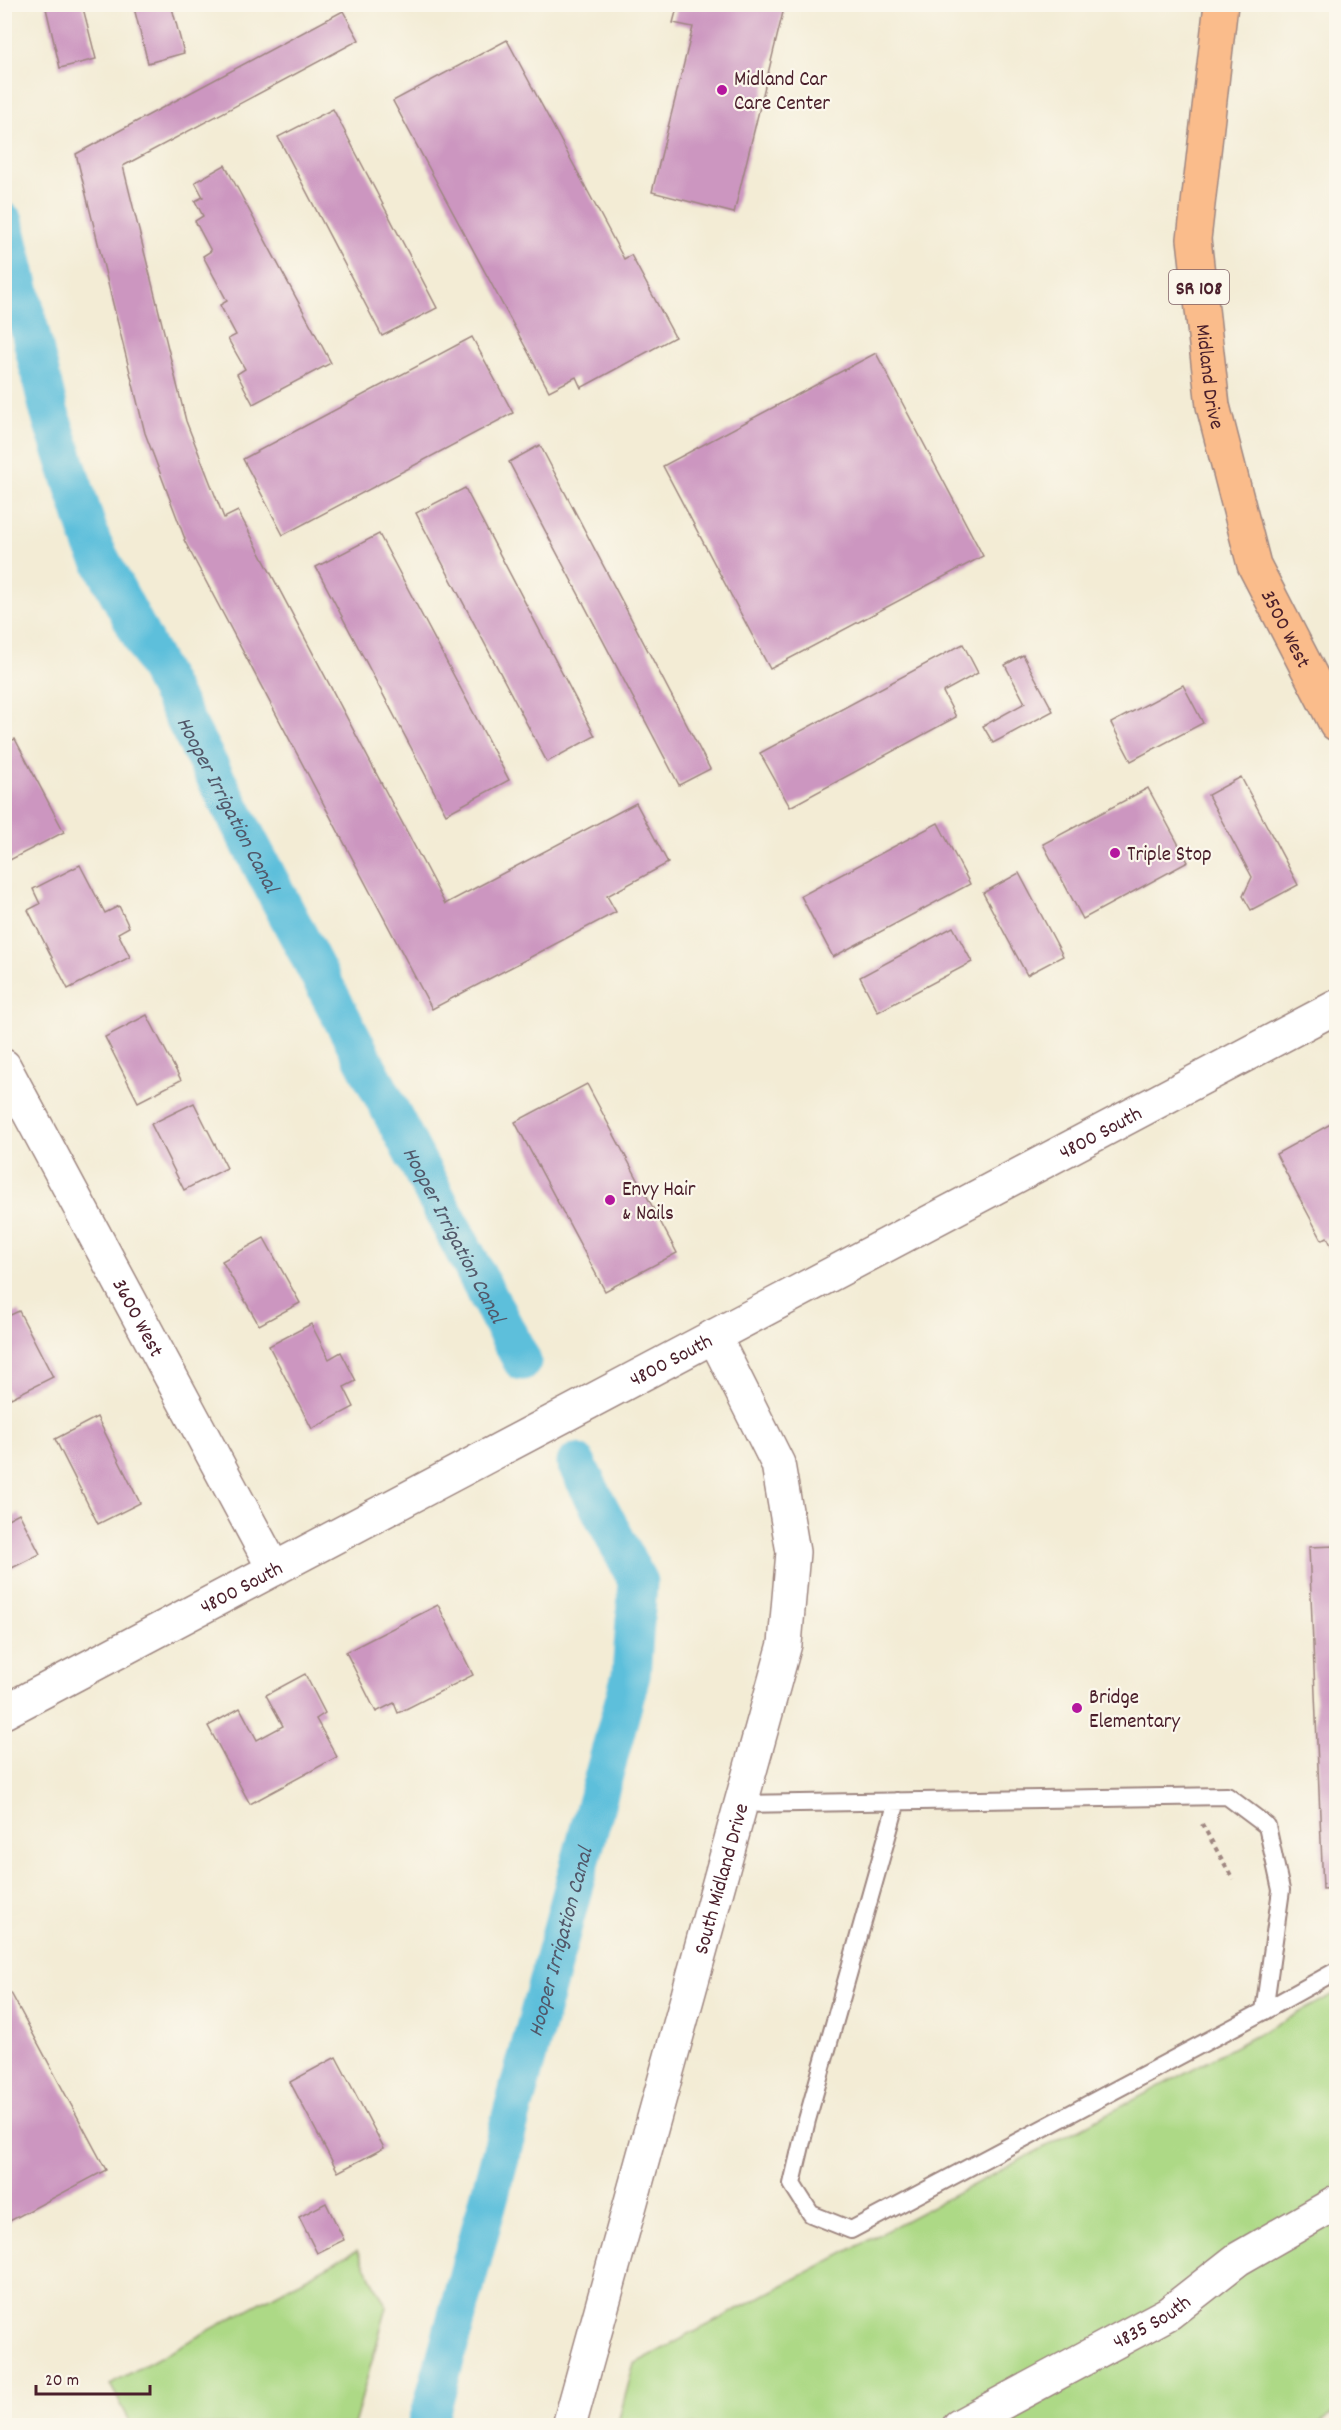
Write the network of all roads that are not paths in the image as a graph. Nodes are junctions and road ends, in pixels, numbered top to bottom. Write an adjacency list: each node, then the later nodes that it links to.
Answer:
1 (1221, 4): 2 (main road, Midland Drive / SR 108)
2 (1254, 565): 3 (main road, 3500 West / SR 108)
3 (1336, 724)
4 (1336, 1006): 6 (street, 4800 South)
5 (4, 1066): 7 (street, 3600 West)
6 (714, 1336): 7 (street, 4800 South); 10 (street, South Midland Drive)
7 (274, 1569): 8 (street, 4800 South)
8 (4, 1712)
9 (897, 1801): 10 (lane); 12 (lane); 12 (lane)
10 (741, 1804): 14 (street, South Midland Drive)
11 (1336, 1971): 12 (lane)
12 (1263, 2011)
13 (1336, 2204): 15 (street, 4835 South)
14 (569, 2426)
15 (959, 2426)

